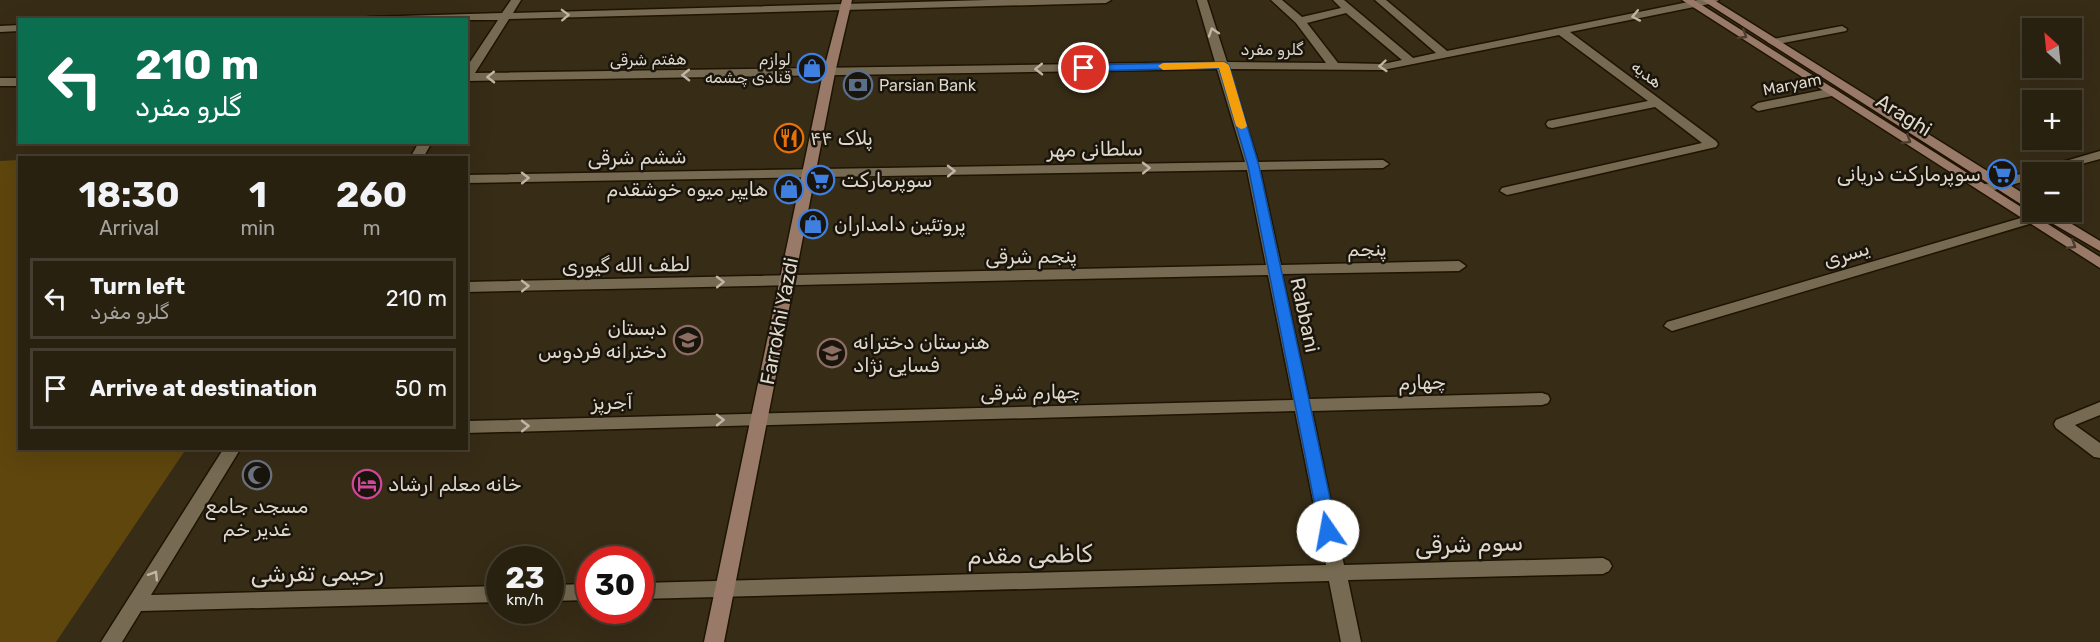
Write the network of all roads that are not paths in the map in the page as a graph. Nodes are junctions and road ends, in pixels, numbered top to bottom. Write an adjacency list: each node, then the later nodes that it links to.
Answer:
1 (516, 0): 12 (street)
2 (1106, 0): 8 (street)
3 (1203, 0): 22 (street, Rabbani, one-way to 3)
4 (1276, 0): 14 (street)
5 (1338, 0): 11 (street)
6 (1380, 0): 20 (street)
7 (1710, 0): 9 (street, گلرو مفرد); 19 (main road, Araghi)
8 (958, 2): 10 (street)
9 (1690, 2): 18 (street, گلرو مفرد, one-way to 18); 30 (main road, Araghi, one-way to 30)
10 (847, 4): 12 (street, one-way to 10); 25 (main road, Farrokhi Yazdi)
11 (1348, 9): 14 (street); 21 (street)
12 (506, 17): 13 (street); 26 (street)
13 (460, 18)
14 (1300, 21): 23 (street)
15 (18, 28): 16 (street)
16 (0, 29)
17 (1842, 29): 19 (street)
18 (1561, 31): 20 (street, گلرو مفرد); 31 (street, هدیه)
19 (1773, 42): 41 (main road, Araghi)
20 (1445, 55): 21 (street, گلرو مفرد)
21 (1410, 62): 23 (street, گلرو مفرد, one-way to 23)
22 (1224, 65): 23 (street, گلرو مفرد); 25 (street, گلرو مفرد, one-way to 25); 37 (street, Rabbani)
23 (1334, 66)
24 (18, 72): 28 (street)
25 (829, 73): 27 (street, هفتم شرقی, one-way to 27); 38 (main road, Farrokhi Yazdi)
26 (468, 76)
27 (468, 78)
28 (2, 82): 29 (street)
29 (18, 82)
30 (1833, 92): 32 (street, Maryam); 42 (main road, Araghi, one-way to 42)
31 (1658, 103): 33 (street); 43 (street, هدیه)
32 (1758, 107)
33 (1552, 124)
34 (2100, 155): 35 (street)
35 (2075, 162)
36 (1383, 164): 37 (street, سلطانی مهر)
37 (1253, 166): 38 (street, سلطانی مهر, one-way to 37); 52 (street, Rabbani)
38 (808, 174): 40 (street, ششم شرقی, one-way to 38); 53 (main road, Farrokhi Yazdi)
39 (2022, 178): 41 (street)
40 (468, 179)
41 (2000, 184): 42 (street); 44 (main road, Araghi)
42 (1984, 189): 45 (main road, Araghi)
43 (1507, 191)
44 (2022, 201)
45 (2022, 206)
46 (2022, 216): 55 (street, یسری)
47 (2049, 222): 50 (main road, Araghi, one-way to 50)
48 (2054, 222): 49 (main road, Araghi)
49 (2100, 247)
50 (2100, 262)
51 (1459, 266): 52 (street, پنجم)
52 (1275, 270): 53 (street, پنجم شرقی); 57 (street, Rabbani)
53 (787, 281): 54 (street, لطف الله گیوری, one-way to 53); 59 (main road, Farrokhi Yazdi)
54 (468, 287)
55 (1672, 326)
56 (1542, 399): 57 (street, چهارم)
57 (1303, 406): 59 (street, چهارم شرقی); 64 (street, Rabbani)
58 (2100, 408): 62 (street)
59 (759, 419): 60 (street, آجرپز, one-way to 59); 65 (main road, Farrokhi Yazdi)
60 (468, 427)
61 (232, 450): 68 (street, one-way to 61)
62 (2100, 452)
63 (1603, 566): 64 (street, سوم شرقی)
64 (1337, 573): 65 (street, کاظمی مقدم); 71 (street, Rabbani)
65 (725, 589): 66 (street); 70 (main road, Farrokhi Yazdi)
66 (654, 591)
67 (486, 594): 68 (street, رحیمی تفرشی)
68 (135, 603): 69 (street)
69 (111, 642)
70 (714, 642)
71 (1351, 642)

